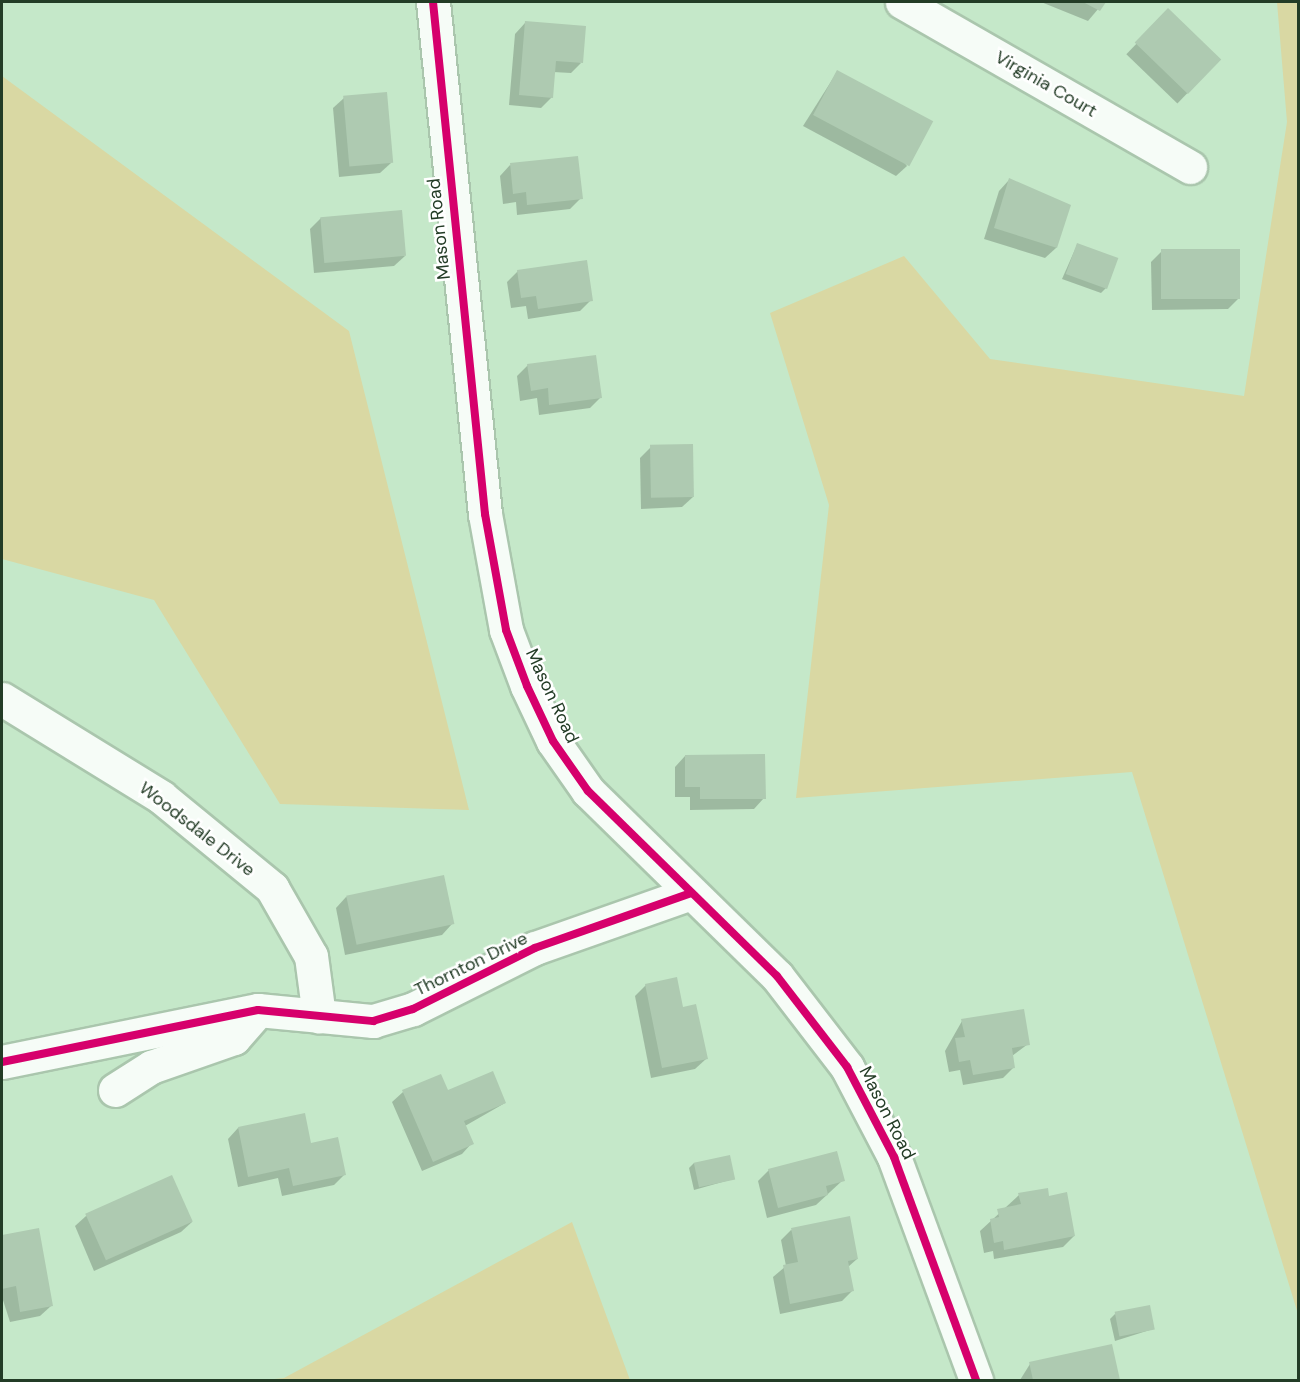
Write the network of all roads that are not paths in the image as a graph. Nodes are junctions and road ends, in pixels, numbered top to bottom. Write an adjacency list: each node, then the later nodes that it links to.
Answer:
1 (433, 2): 5 (street, Mason Road)
2 (902, 2): 3 (street, Virginia Court)
3 (1190, 167)
4 (2, 699): 7 (street, Woodsdale Drive)
5 (691, 893): 7 (street, Thornton Drive); 10 (street, Mason Road)
6 (258, 1010): 7 (street, Thornton Drive); 8 (street, Thornton Drive); 9 (street)
7 (319, 1016)
8 (2, 1062)
9 (115, 1090)
10 (976, 1380)

